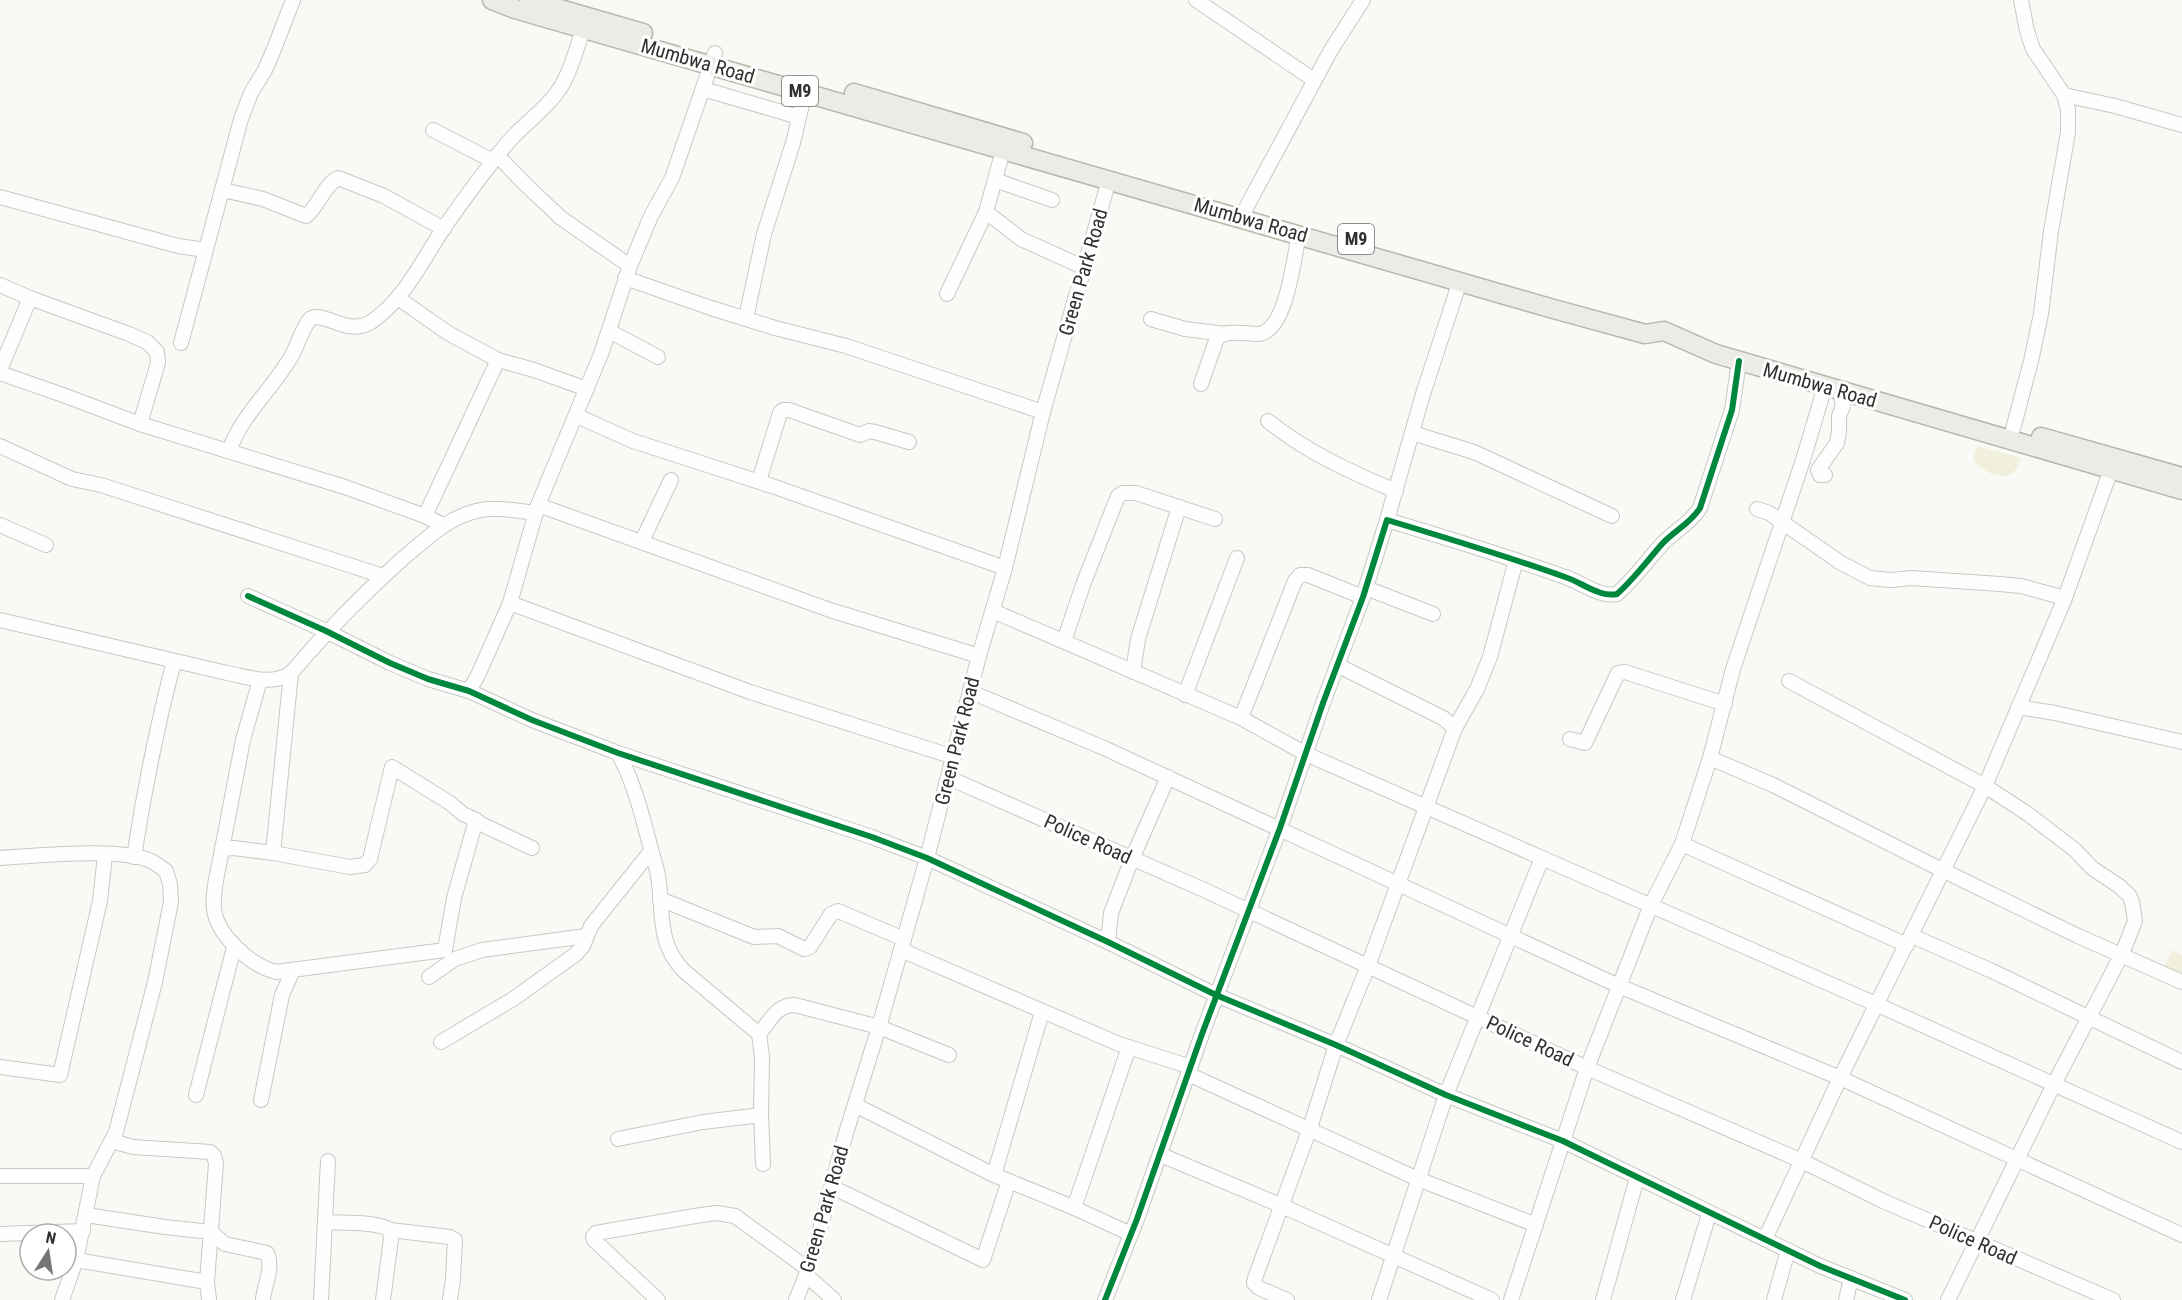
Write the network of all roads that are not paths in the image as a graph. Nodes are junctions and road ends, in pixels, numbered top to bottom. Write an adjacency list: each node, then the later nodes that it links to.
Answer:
1 (293, 0): 20 (street)
2 (492, 0): 7 (main road, Mumbwa Road / M9)
3 (529, 0): 8 (main road, Mumbwa Road / M9)
4 (1196, 0): 9 (street)
5 (1363, 0): 9 (street)
6 (2021, 0): 12 (street)
7 (583, 29): 8 (main road, Mumbwa Road / M9); 17 (street)
8 (713, 59): 10 (street); 11 (main road, Mumbwa Road / M9); 16 (main road, Mumbwa Road / M9)
9 (1314, 80): 24 (street)
10 (703, 89): 13 (street); 30 (street)
11 (805, 92): 13 (street); 16 (main road, Mumbwa Road / M9)
12 (2064, 95): 14 (street); 52 (street)
13 (799, 117): 36 (street)
14 (2182, 125)
15 (433, 130): 17 (street)
16 (1005, 144): 18 (street); 19 (main road, Mumbwa Road / M9); 24 (main road, Mumbwa Road / M9)
17 (495, 158): 25 (street); 30 (street)
18 (995, 180): 22 (street); 23 (street)
19 (1109, 180): 24 (main road, Mumbwa Road / M9); 29 (street, Green Park Road)
20 (223, 190): 25 (street); 28 (street)
21 (0, 197): 28 (street)
22 (1052, 200)
23 (986, 212): 29 (street); 33 (street)
24 (1245, 212): 26 (main road, Mumbwa Road / M9); 27 (main road, Mumbwa Road / M9)
25 (444, 229): 35 (street)
26 (1299, 234): 27 (main road, Mumbwa Road / M9); 39 (street)
27 (1350, 243): 31 (main road, Mumbwa Road / M9); 52 (main road, Mumbwa Road / M9)
28 (206, 250): 40 (street)
29 (1083, 267): 48 (street, Green Park Road)
30 (627, 272): 36 (street); 38 (street)
31 (1460, 280): 43 (main road, Mumbwa Road / M9); 53 (street)
32 (0, 285): 34 (street)
33 (947, 294)
34 (30, 298): 44 (street); 51 (street)
35 (398, 298): 42 (street); 56 (street)
36 (746, 318): 48 (street)
37 (1151, 319): 39 (street)
38 (609, 331): 41 (street); 46 (street)
39 (1226, 334): 45 (street)
40 (181, 343)
41 (658, 357)
42 (498, 360): 46 (street); 67 (street)
43 (1739, 361): 47 (main road, Mumbwa Road / M9); 77 (street)
44 (0, 372): 51 (street)
45 (1202, 384)
46 (587, 389): 49 (street)
47 (1832, 389): 57 (main road, Mumbwa Road / M9); 58 (street); 71 (street)
48 (1043, 412): 78 (street, Green Park Road)
49 (577, 416): 61 (street); 65 (street)
50 (1268, 422): 63 (street)
51 (140, 424): 56 (street)
52 (2013, 429): 57 (main road, Mumbwa Road / M9)
53 (1412, 433): 63 (street); 68 (street)
54 (909, 442): 61 (street)
55 (0, 446): 79 (street)
56 (229, 451): 67 (street)
57 (2113, 464): 59 (main road, Mumbwa Road / M9); 62 (main road, Mumbwa Road / M9); 82 (street)
58 (1825, 476)
59 (2182, 477)
60 (670, 480): 74 (street)
61 (759, 481): 78 (street)
62 (2182, 490)
63 (1396, 491): 70 (street)
64 (1179, 507): 69 (street); 88 (street); 92 (street)
65 (537, 509): 73 (street); 74 (street); 83 (street)
66 (1757, 509): 71 (street)
67 (425, 516): 73 (street)
68 (1612, 516)
69 (1215, 519)
70 (1387, 520): 77 (street); 80 (street)
71 (1782, 522): 82 (street); 99 (street)
72 (0, 525): 75 (street)
73 (443, 525): 79 (street)
74 (642, 541): 89 (street)
75 (46, 545)
76 (1237, 558): 98 (street)
77 (1516, 560): 102 (street)
78 (1005, 568): 84 (street, Green Park Road)
79 (383, 576): 87 (street)
80 (1364, 592): 85 (street); 91 (street); 101 (street)
81 (248, 596): 87 (street)
82 (2065, 598): 100 (street)
83 (510, 603): 96 (street); 107 (street)
84 (993, 611): 88 (street); 89 (street, Green Park Road)
85 (1433, 614)
86 (0, 620): 90 (street)
87 (326, 631): 93 (street); 96 (street)
88 (1064, 641): 92 (street)
89 (979, 656): 97 (street, Green Park Road)
90 (174, 661): 94 (street); 121 (street)
91 (1337, 665): 102 (street); 106 (street)
92 (1133, 672): 98 (street)
93 (291, 673): 94 (street); 119 (street)
94 (260, 680): 117 (street)
95 (1789, 681): 111 (street)
96 (469, 691): 105 (street)
97 (971, 692): 107 (street, Green Park Road); 109 (street)
98 (1185, 694): 101 (street)
99 (1725, 704): 103 (street); 108 (street)
100 (2018, 707): 104 (street); 111 (street)
101 (1240, 718): 106 (street)
102 (1455, 728): 112 (street)
103 (1569, 739)
104 (2182, 742)
105 (618, 753): 118 (street); 123 (street)
106 (1306, 754): 112 (street); 114 (street)
107 (954, 757): 110 (street, Green Park Road)
108 (1710, 758): 115 (street); 126 (street)
109 (1168, 777): 114 (street); 125 (street)
110 (949, 778): 123 (street, Green Park Road); 125 (street, Police Road)
111 (1985, 786): 126 (street); 139 (street)
112 (1427, 807): 124 (street); 127 (street)
113 (476, 820): 116 (street); 119 (street); 138 (street)
114 (1280, 828): 127 (street); 130 (street)
115 (1682, 844): 129 (street); 134 (street)
116 (532, 848)
117 (222, 849): 119 (street); 137 (street)
118 (651, 851): 128 (street); 132 (street)
119 (273, 853)
120 (105, 855): 121 (street); 122 (street); 157 (street)
121 (134, 856): 169 (street)
122 (0, 858)
123 (927, 858): 135 (street); 136 (street, Green Park Road)
124 (1542, 858): 129 (street); 131 (street)
125 (1132, 859): 130 (street, Police Road); 135 (street)
126 (1942, 870): 134 (street); 139 (street)
127 (1399, 884): 131 (street); 140 (street)
128 (660, 899): 136 (street); 151 (street)
129 (1652, 905): 144 (street); 146 (street)
130 (1248, 910): 140 (street, Police Road); 145 (street)
131 (1510, 935): 144 (street); 148 (street)
132 (586, 936): 142 (street); 152 (street)
133 (526, 939): 138 (street)
134 (1909, 940): 146 (street); 149 (street)
135 (1108, 942): 145 (street)
136 (903, 944): 147 (street); 150 (street, Green Park Road)
137 (234, 947): 141 (street); 162 (street)
138 (445, 950): 141 (street)
139 (2122, 954): 143 (street); 149 (street)
140 (1368, 966): 148 (street, Police Road); 153 (street)
141 (293, 970): 164 (street)
142 (429, 976)
143 (2182, 982)
144 (1620, 986): 158 (street); 160 (street)
145 (1216, 995): 153 (street); 159 (street)
146 (1878, 1005): 160 (street); 161 (street)
147 (1042, 1012): 154 (street); 177 (street)
148 (1477, 1017): 158 (street, Police Road); 163 (street)
149 (2089, 1017): 156 (street); 161 (street)
150 (879, 1027): 151 (street); 155 (street); 165 (street, Green Park Road)
151 (759, 1034): 166 (street)
152 (441, 1042)
153 (1335, 1045): 163 (street); 167 (street)
154 (1129, 1047): 159 (street); 185 (street)
155 (949, 1055)
156 (2182, 1062)
157 (0, 1067)
158 (1587, 1068): 170 (street); 175 (street, Police Road)
159 (1190, 1070): 167 (street); 172 (street)
160 (1840, 1078): 173 (street); 175 (street)
161 (2054, 1084): 171 (street); 173 (street)
162 (196, 1095)
163 (1446, 1095): 170 (street); 181 (street)
164 (261, 1100)
165 (855, 1105): 177 (street); 183 (street, Green Park Road)
166 (761, 1115): 168 (street); 176 (street)
167 (1310, 1128): 181 (street); 184 (street)
168 (618, 1139)
169 (112, 1141): 179 (street); 192 (street)
170 (1563, 1141): 180 (street); 189 (street)
171 (2182, 1142)
172 (1161, 1155): 184 (street); 194 (street)
173 (2019, 1159): 195 (street); 197 (street)
174 (328, 1161): 188 (street)
175 (1802, 1161): 196 (street); 197 (street, Police Road)
176 (763, 1164)
177 (994, 1175): 182 (street)
178 (0, 1176): 179 (street)
179 (93, 1176): 187 (street)
180 (1637, 1178): 186 (street); 220 (street)
181 (1418, 1179): 189 (street); 200 (street)
182 (1009, 1182): 183 (street); 185 (street)
183 (832, 1187): 202 (street, Green Park Road)
184 (1280, 1205): 200 (street); 216 (street)
185 (1074, 1208): 194 (street)
186 (1709, 1214): 196 (street); 221 (street)
187 (86, 1215): 191 (street); 192 (street)
188 (326, 1222): 190 (street); 209 (street)
189 (1536, 1225): 219 (street)
190 (390, 1230): 210 (street); 211 (street)
191 (83, 1231): 193 (street); 199 (street)
192 (211, 1232): 205 (street); 208 (street)
193 (0, 1234)
194 (1131, 1234): 215 (street)
195 (2182, 1235)
196 (1765, 1239): 198 (street)
197 (1977, 1242): 225 (street); 226 (street, Police Road)
198 (1788, 1250): 203 (street); 222 (street)
199 (78, 1252)
200 (1393, 1256): 217 (street); 218 (street)
201 (78, 1260): 205 (street)
202 (807, 1272): 212 (street); 213 (street, Green Park Road); 214 (street)
203 (1851, 1278): 223 (street); 224 (street)
204 (68, 1282): 206 (street)
205 (207, 1282): 207 (street)
206 (62, 1300)
207 (209, 1300)
208 (263, 1300)
209 (321, 1300)
210 (383, 1300)
211 (450, 1300)
212 (658, 1300)
213 (796, 1300)
214 (834, 1300)
215 (1105, 1300)
216 (1287, 1300)
217 (1379, 1300)
218 (1492, 1300)
219 (1511, 1300)
220 (1603, 1300)
221 (1683, 1300)
222 (1774, 1300)
223 (1846, 1300)
224 (1905, 1300)
225 (1948, 1300)
226 (2113, 1300)

